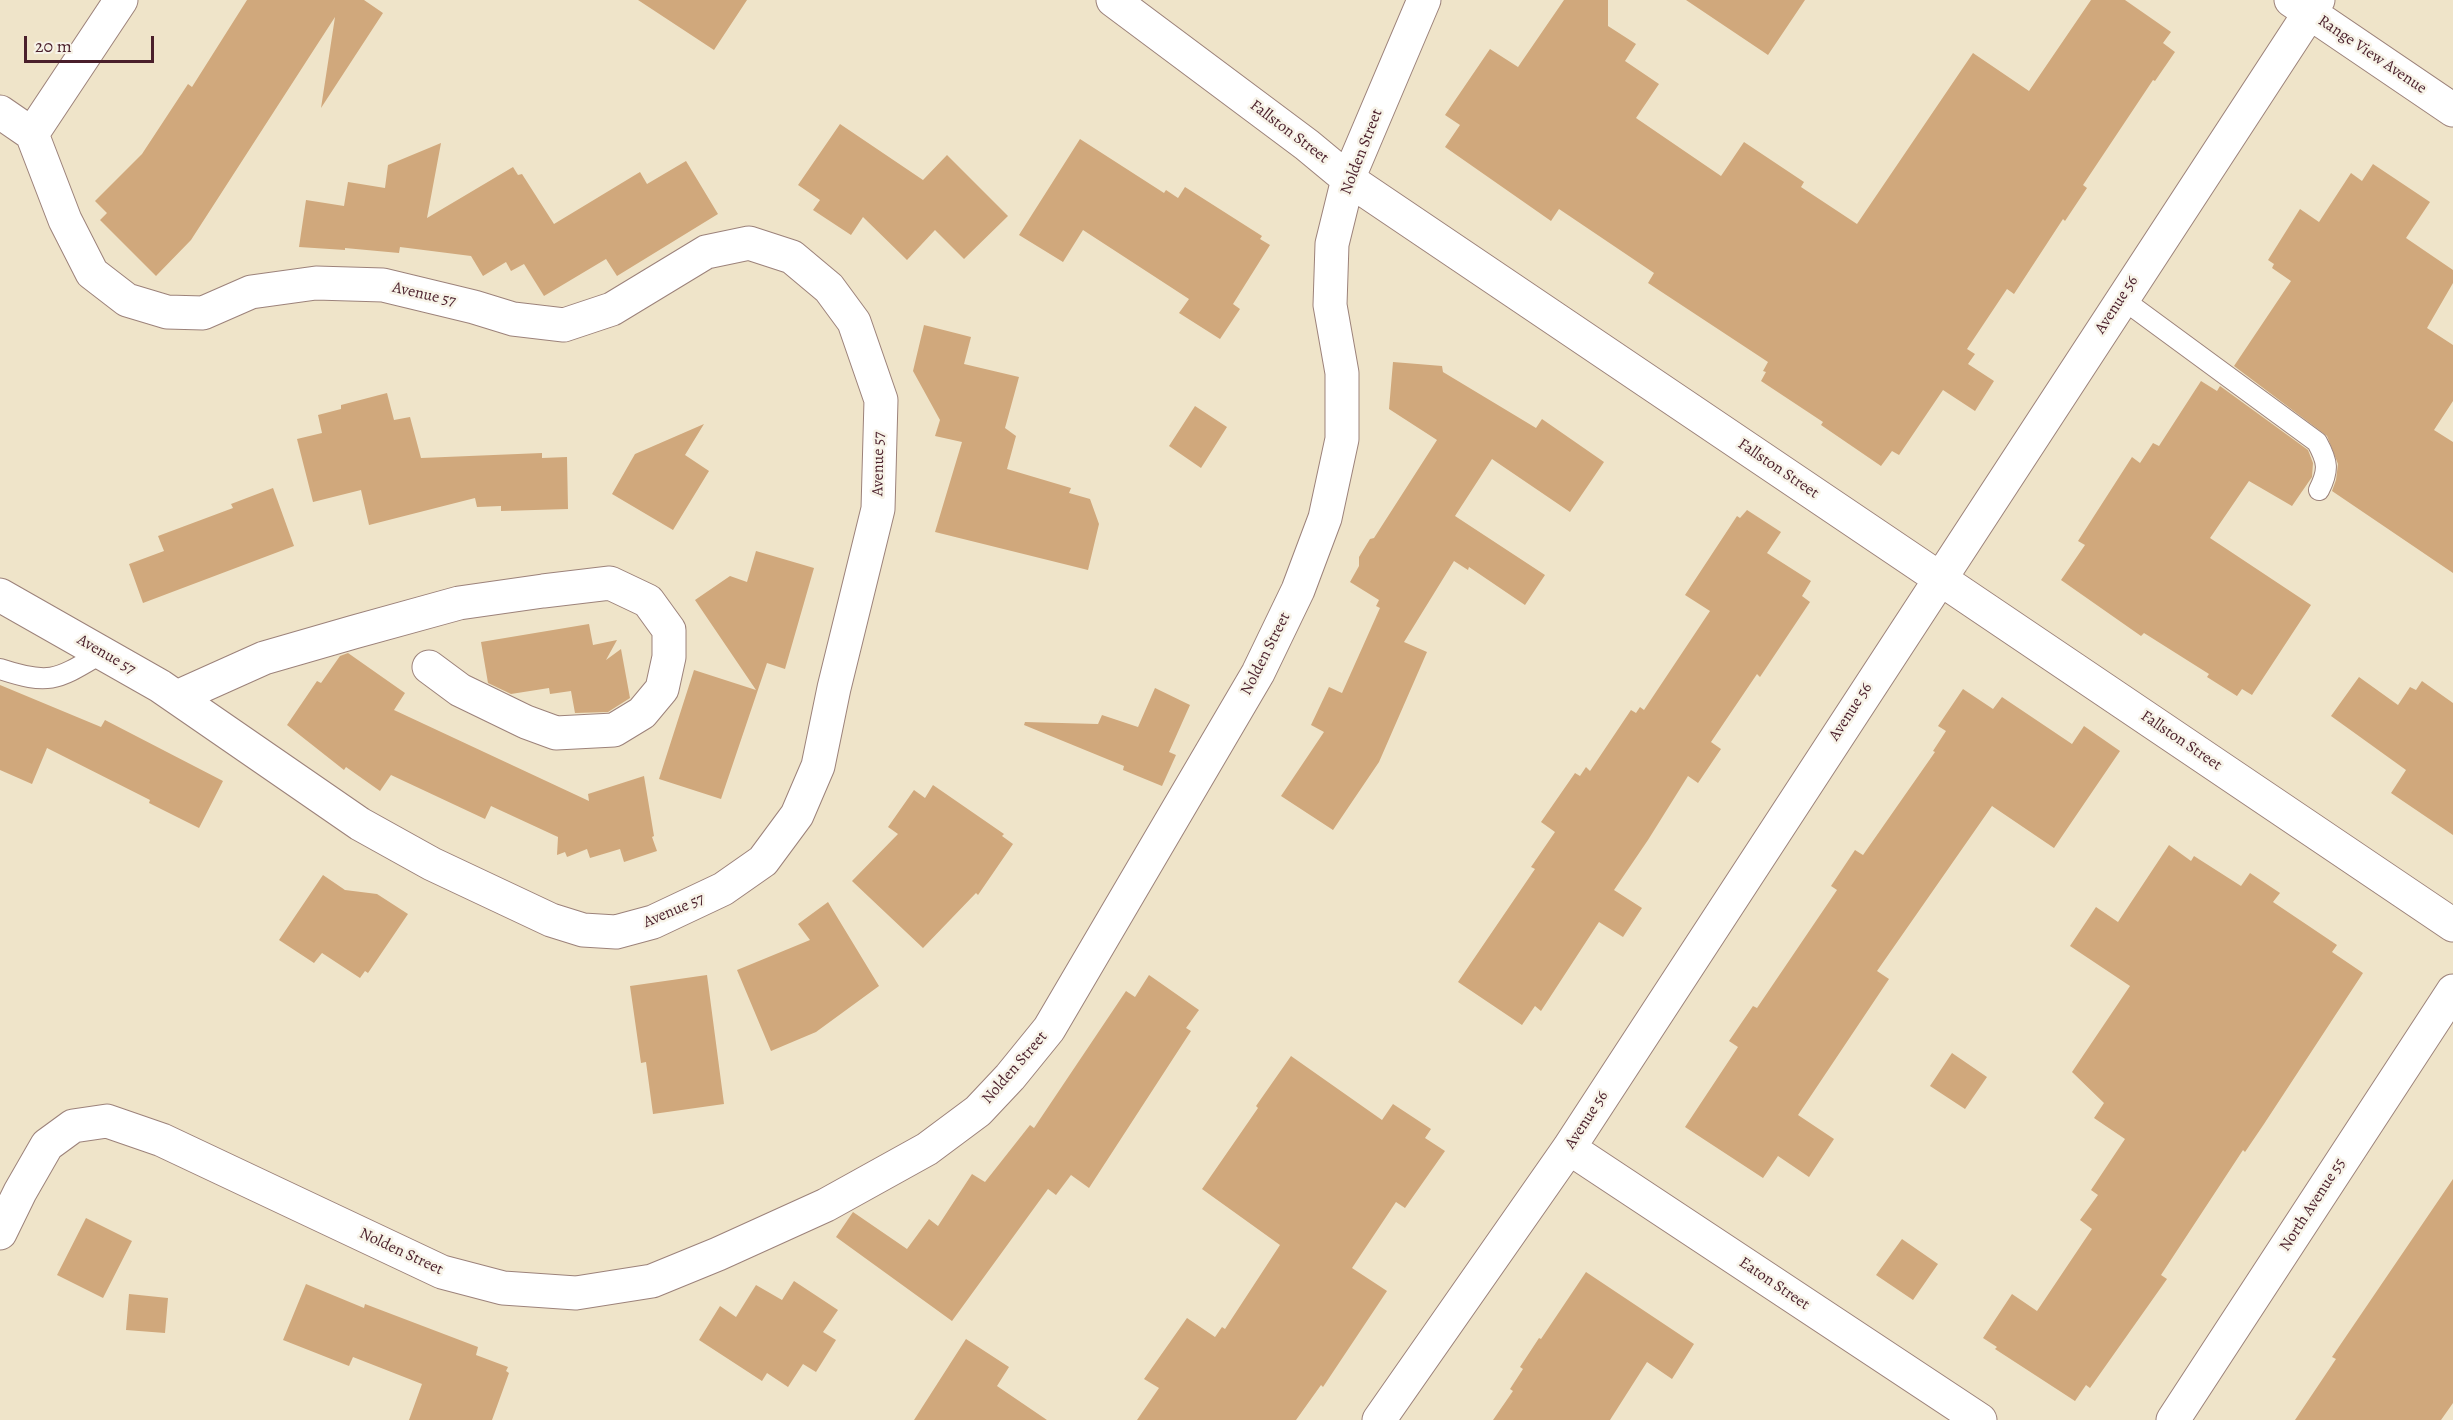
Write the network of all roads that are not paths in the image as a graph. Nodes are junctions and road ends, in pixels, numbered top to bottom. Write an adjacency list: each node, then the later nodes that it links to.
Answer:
1 (121, 0): 7 (street)
2 (1113, 0): 8 (street, Fallston Street)
3 (1424, 0): 8 (street, Nolden Street)
4 (2306, 4): 5 (street, Range View Avenue); 9 (street, Avenue 56)
5 (2453, 110)
6 (0, 112): 7 (street)
7 (32, 134): 16 (street, Avenue 57)
8 (1348, 179): 11 (street, Fallston Street); 20 (street, Nolden Street)
9 (2121, 298): 10 (lane); 11 (street, Avenue 56)
10 (2319, 490)
11 (1939, 578): 17 (street, Fallston Street); 19 (street, Avenue 56)
12 (0, 595): 13 (street, Avenue 57)
13 (102, 652): 15 (lane); 16 (street, Avenue 57)
14 (429, 667): 16 (street)
15 (0, 669)
16 (177, 697)
17 (2453, 925)
18 (2453, 991): 23 (street, North Avenue 55)
19 (1569, 1148): 21 (street, Avenue 56); 22 (street, Eaton Street)
20 (0, 1233)
21 (1379, 1420)
22 (1980, 1420)
23 (2174, 1420)

